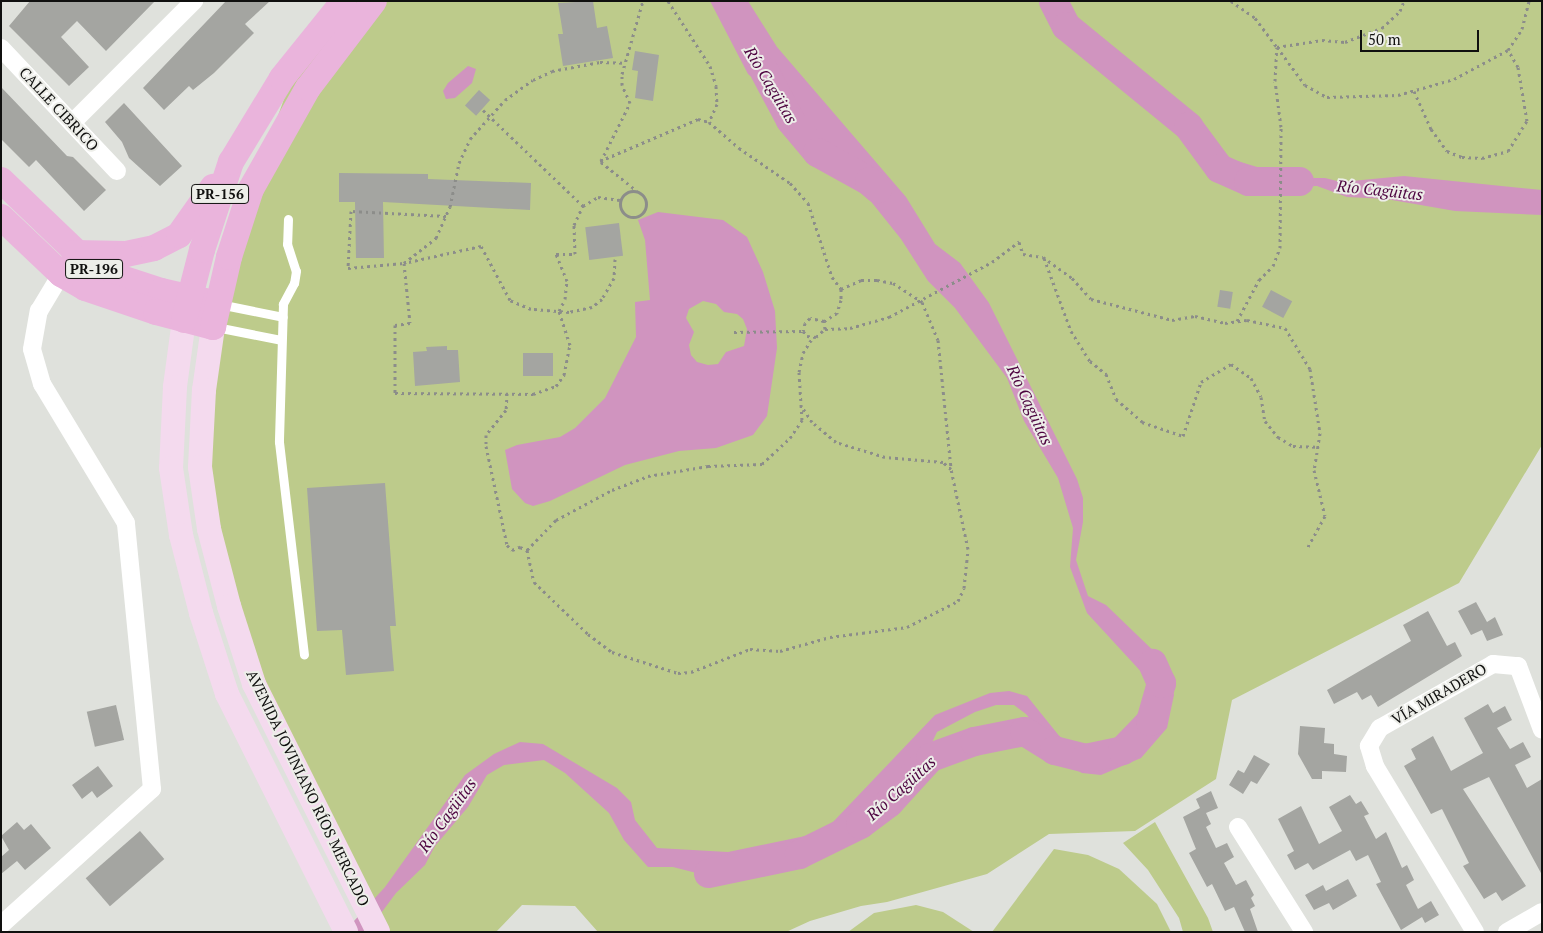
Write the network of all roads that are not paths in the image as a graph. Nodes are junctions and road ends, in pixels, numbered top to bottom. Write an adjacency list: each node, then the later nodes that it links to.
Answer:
1 (194, 1): 5 (street)
2 (344, 1): 6 (main road, AVENIDA JOVINIANO RÍOS MERCADO / PR-156)
3 (374, 1): 13 (main road, AVENIDA JOVINIANO RÍOS MERCADO / PR-156)
4 (1, 48): 5 (street, CALLE CIBRICO)
5 (72, 122): 7 (street, CALLE CIBRICO)
6 (231, 162): 11 (main road); 12 (main road, AVENIDA JOVINIANO RÍOS MERCADO / PR-156)
7 (117, 171)
8 (1, 180): 11 (main road, PR-196)
9 (1, 217): 11 (main road, PR-196)
10 (288, 220): 14 (lane)
11 (68, 263): 12 (main road, PR-196); 20 (street)
12 (186, 308): 13 (main road, PR-196); 21 (main road, AVENIDA JOVINIANO RÍOS MERCADO / PR-156)
13 (215, 315): 14 (lane); 15 (lane); 22 (main road, AVENIDA JOVINIANO RÍOS MERCADO / PR-156)
14 (283, 317): 15 (lane)
15 (281, 340): 16 (lane)
16 (304, 655)
17 (1542, 730): 24 (street, VÍA MIRADERO)
18 (1238, 828): 23 (street)
19 (1542, 912): 25 (street)
20 (1, 924)
21 (346, 932)
22 (378, 932)
23 (1304, 932)
24 (1475, 932)
25 (1507, 932)

